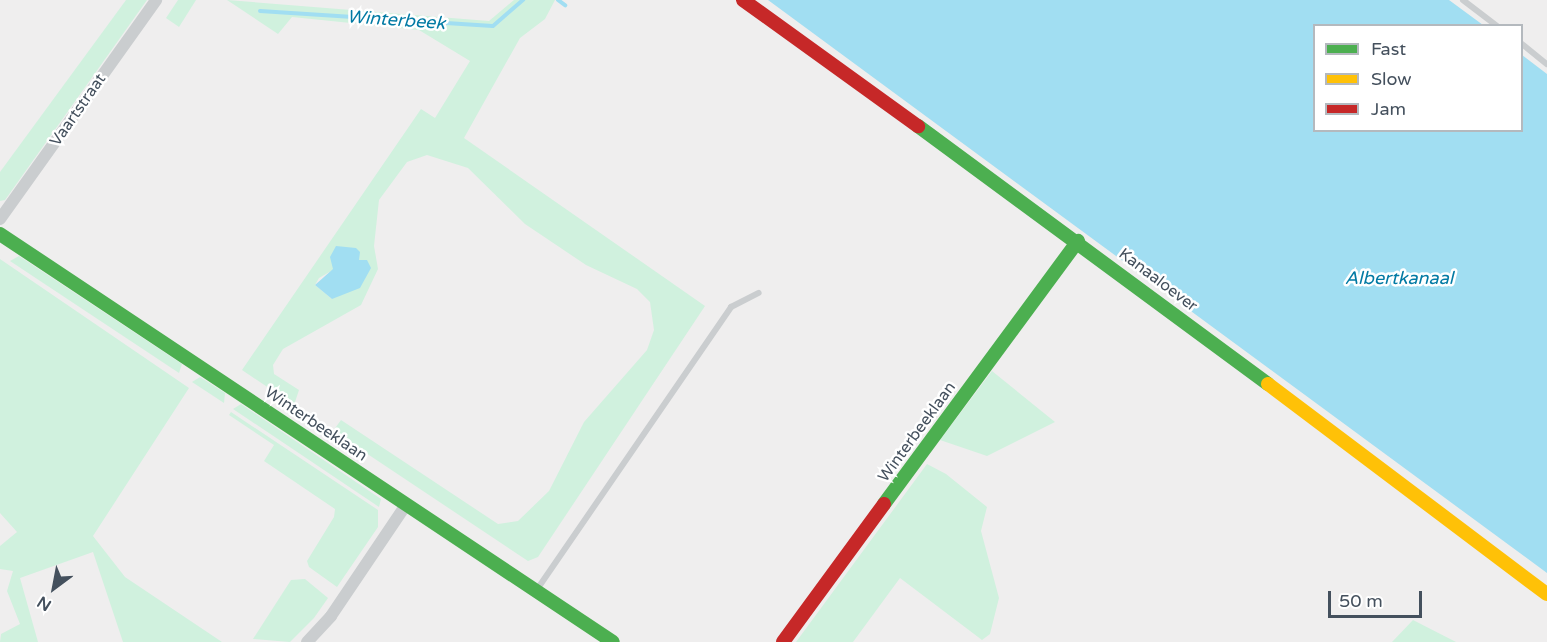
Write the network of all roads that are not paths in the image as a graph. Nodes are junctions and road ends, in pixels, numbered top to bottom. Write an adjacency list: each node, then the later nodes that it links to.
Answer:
1 (156, 0): 7 (street, Vaartstraat)
2 (743, 0): 9 (street, Kanaaloever)
3 (1463, 0): 4 (lane)
4 (1494, 24)
5 (1523, 46): 6 (lane)
6 (1547, 64)
7 (0, 219)
8 (0, 234): 11 (street, Winterbeeklaan)
9 (1078, 241): 13 (street, Kanaaloever); 16 (street, Winterbeeklaan)
10 (759, 293): 12 (lane)
11 (406, 505): 12 (street, Winterbeeklaan); 14 (street)
12 (536, 591): 15 (street, Winterbeeklaan)
13 (1547, 594)
14 (308, 642)
15 (613, 642)
16 (783, 642)

